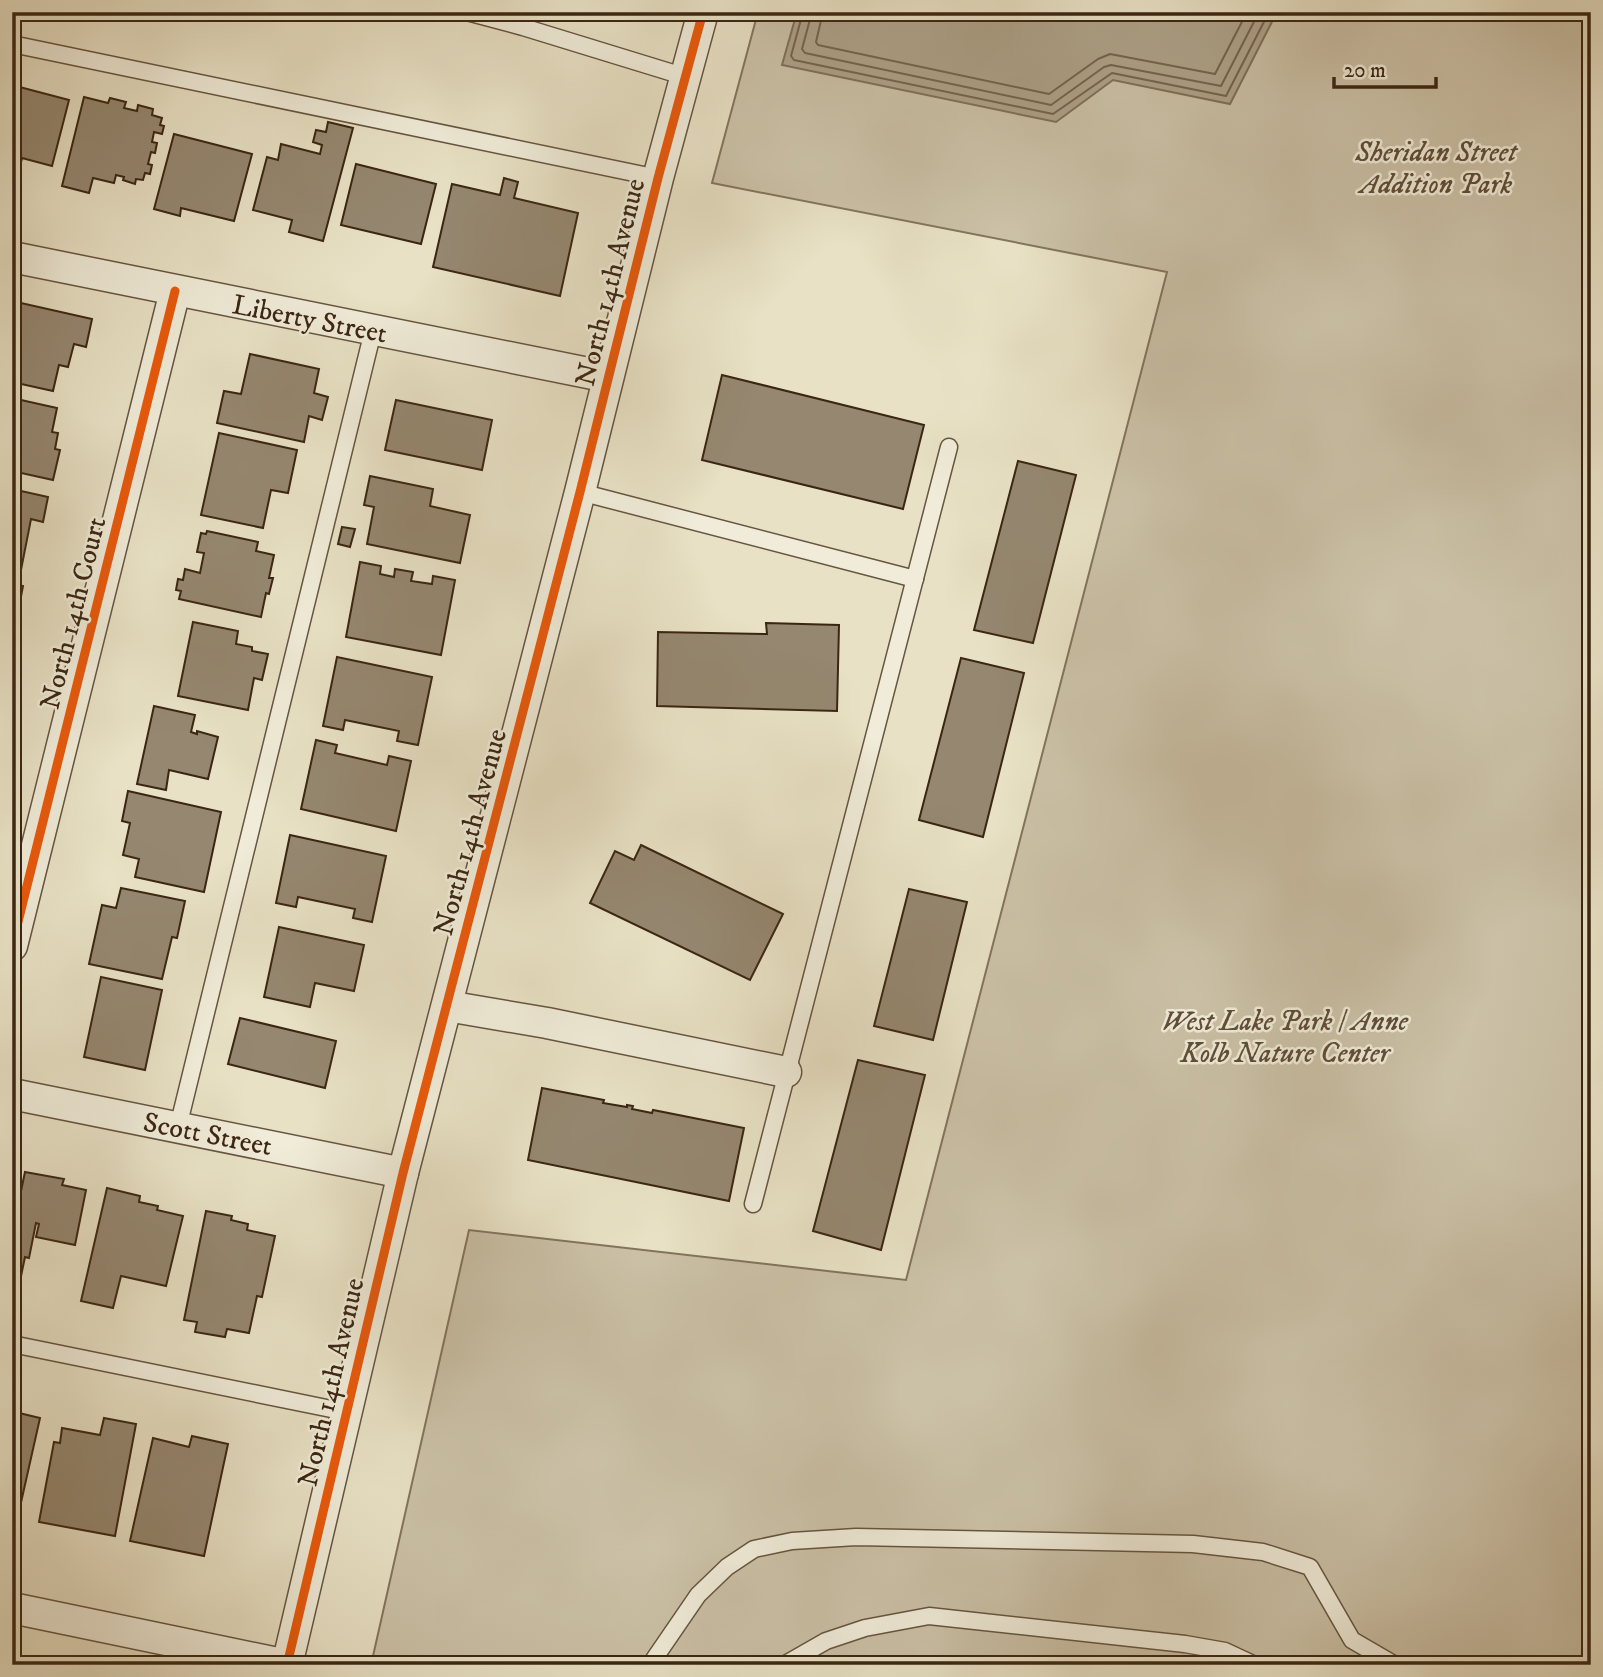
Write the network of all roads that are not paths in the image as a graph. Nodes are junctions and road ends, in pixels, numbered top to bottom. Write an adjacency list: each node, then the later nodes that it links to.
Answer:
1 (467, 12): 4 (lane)
2 (703, 12): 4 (street, North 14th Avenue)
3 (12, 44): 5 (lane)
4 (686, 77): 5 (street, North 14th Avenue)
5 (658, 178): 9 (street, North 14th Avenue)
6 (12, 257): 7 (street, Liberty Street)
7 (175, 291): 8 (street, Liberty Street); 13 (street, North 14th Court)
8 (373, 331): 9 (street, Liberty Street); 17 (lane)
9 (608, 377): 11 (street, North 14th Avenue)
10 (949, 447): 12 (lane)
11 (580, 492): 12 (lane); 14 (street, North 14th Avenue)
12 (915, 579): 15 (lane)
13 (12, 946)
14 (447, 1006): 15 (street); 18 (street, North 14th Avenue)
15 (786, 1072): 19 (lane)
16 (12, 1094): 17 (street, Scott Street)
17 (178, 1127): 18 (street, Scott Street)
18 (403, 1172): 21 (street, North 14th Avenue)
19 (753, 1204)
20 (12, 1344): 21 (lane)
21 (346, 1412): 23 (street, North 14th Avenue)
22 (12, 1608): 23 (street)
23 (287, 1665)
24 (650, 1665): 27 (lane)
25 (784, 1665): 26 (lane)
26 (1255, 1665)
27 (1395, 1665)

